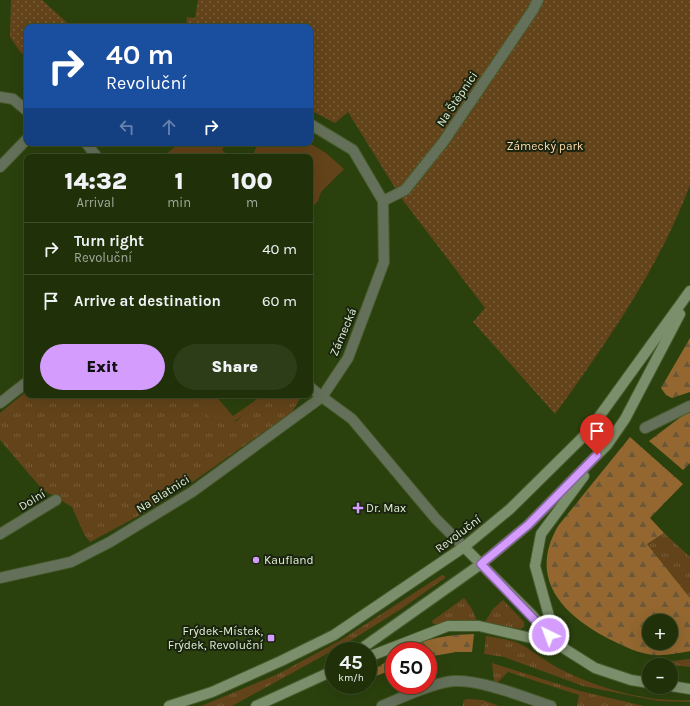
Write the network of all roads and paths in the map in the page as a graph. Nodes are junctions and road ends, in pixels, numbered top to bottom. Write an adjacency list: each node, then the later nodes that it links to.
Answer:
1 (538, 0): 9 (street, Na Štěpnici)
2 (0, 97): 3 (street)
3 (24, 108)
4 (313, 126): 9 (street, Zámecká)
5 (24, 142): 8 (street)
6 (88, 146): 7 (street)
7 (95, 154)
8 (0, 167)
9 (383, 201): 14 (street, Zámecká)
10 (690, 291): 21 (main road, Revoluční)
11 (690, 294): 18 (main road)
12 (24, 384): 15 (street)
13 (313, 390): 14 (street)
14 (322, 397): 21 (street); 23 (street, Na Blatnici)
15 (0, 403)
16 (690, 406): 17 (street)
17 (645, 428)
18 (607, 445): 22 (main road); 25 (main road)
19 (56, 500): 20 (street, Dolní)
20 (0, 534)
21 (464, 547): 22 (main road); 31 (main road, Revoluční)
22 (481, 564): 24 (main road); 25 (main road)
23 (0, 578)
24 (371, 642)
25 (557, 644): 26 (main road); 28 (main road)
26 (377, 654)
27 (325, 674): 32 (main road)
28 (642, 682)
29 (678, 687): 30 (main road)
30 (690, 689)
31 (169, 706)
32 (256, 706)
33 (382, 706): 34 (street)
34 (551, 706)

